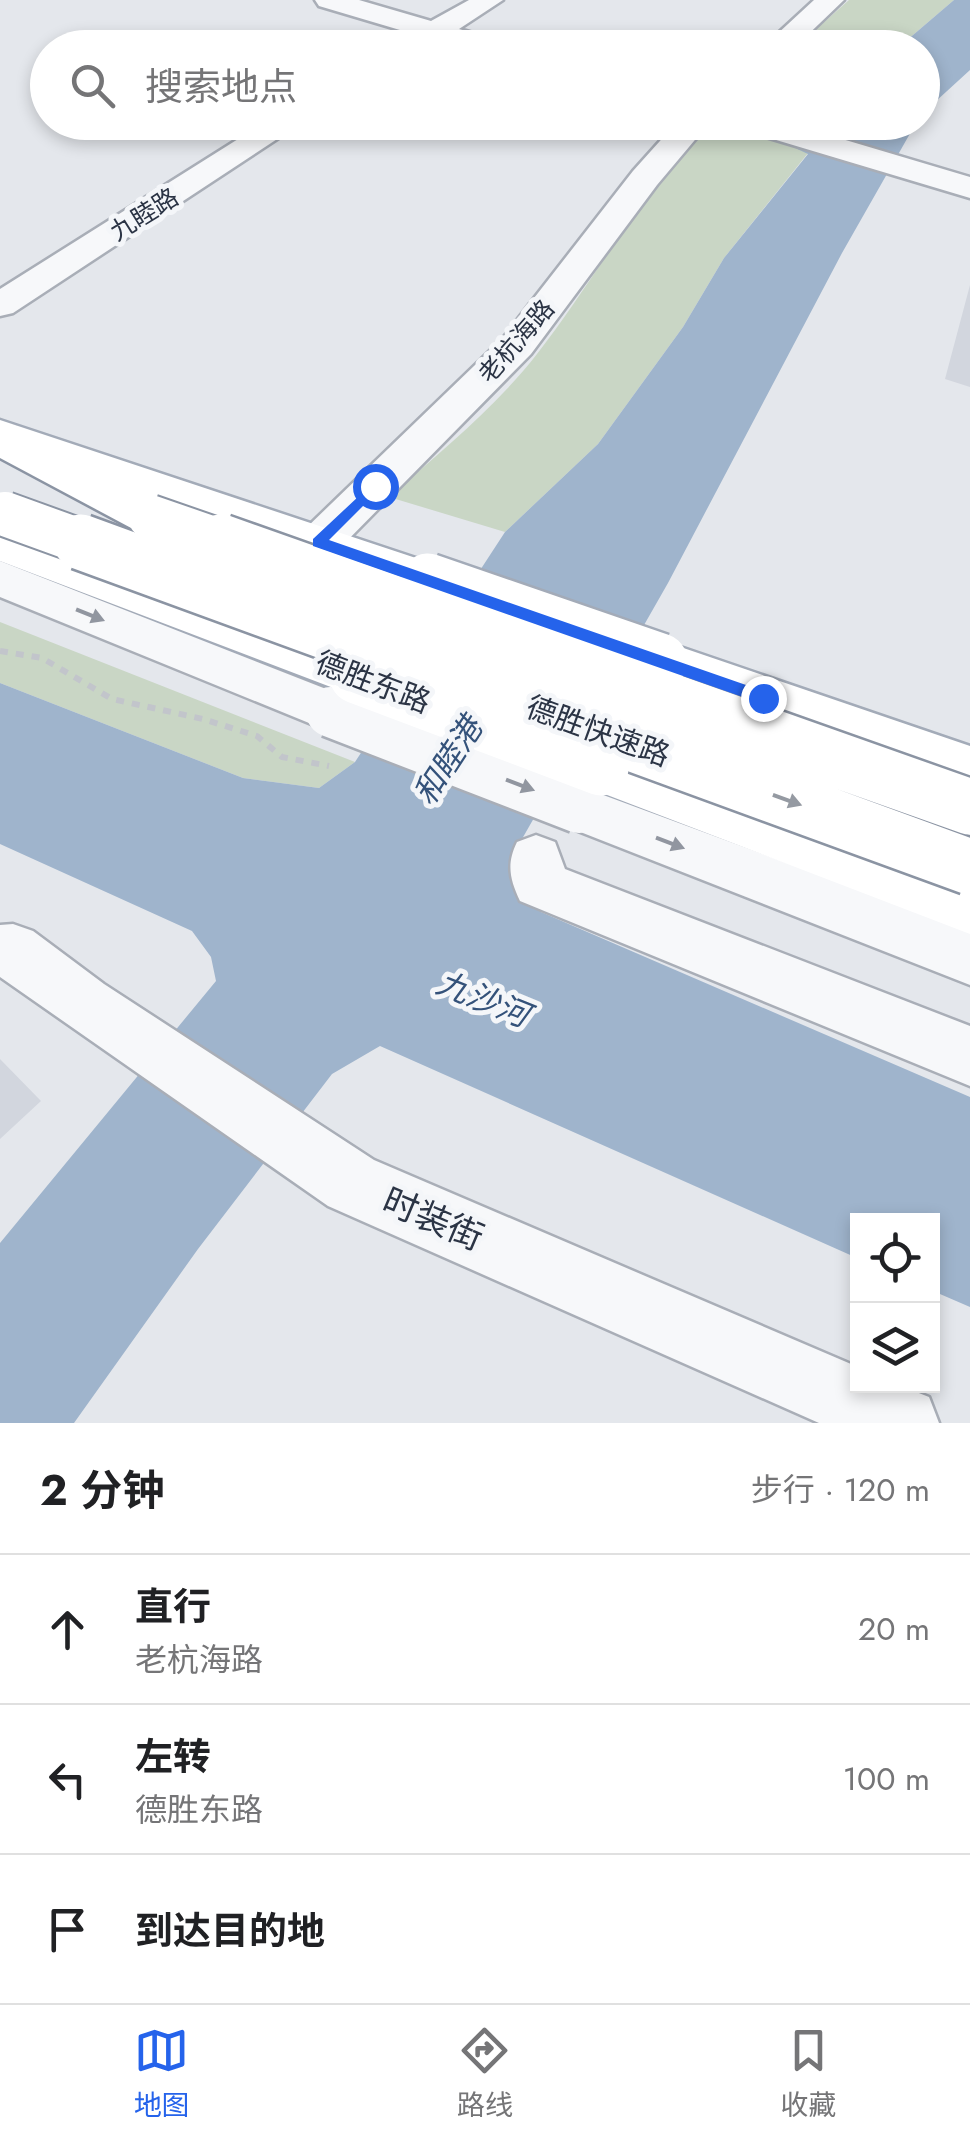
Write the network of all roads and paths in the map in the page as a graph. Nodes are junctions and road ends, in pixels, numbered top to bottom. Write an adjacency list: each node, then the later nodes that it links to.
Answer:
1 (329, 0): 4 (street)
2 (489, 0): 4 (street)
3 (830, 0): 5 (street)
4 (435, 30)
5 (796, 30)
6 (260, 140): 10 (street, 九睦路)
7 (679, 140): 14 (street, 老杭海路)
8 (809, 140): 9 (street)
9 (970, 188)
10 (0, 305)
11 (0, 437): 13 (main road); 14 (main road)
12 (1, 509): 13 (main road, 德胜快速路); 17 (main road, 德胜东路); 23 (main road, 德胜快速路, one-way to 23, bridge)
13 (150, 517): 21 (main road, 德胜快速路, bridge)
14 (318, 542): 19 (main road, bridge)
15 (0, 578): 17 (street, one-way to 17)
16 (0, 651): 18 (path)
17 (344, 694): 20 (main road, 德胜东路, one-way to 20, bridge)
18 (329, 766)
19 (970, 770)
20 (590, 788): 24 (main road, 德胜东路); 26 (street, one-way to 26)
21 (970, 808)
22 (536, 858): 27 (street)
23 (970, 867)
24 (970, 906)
25 (4, 955): 28 (street, 时装街)
26 (970, 958)
27 (970, 1056)
28 (903, 1423)

